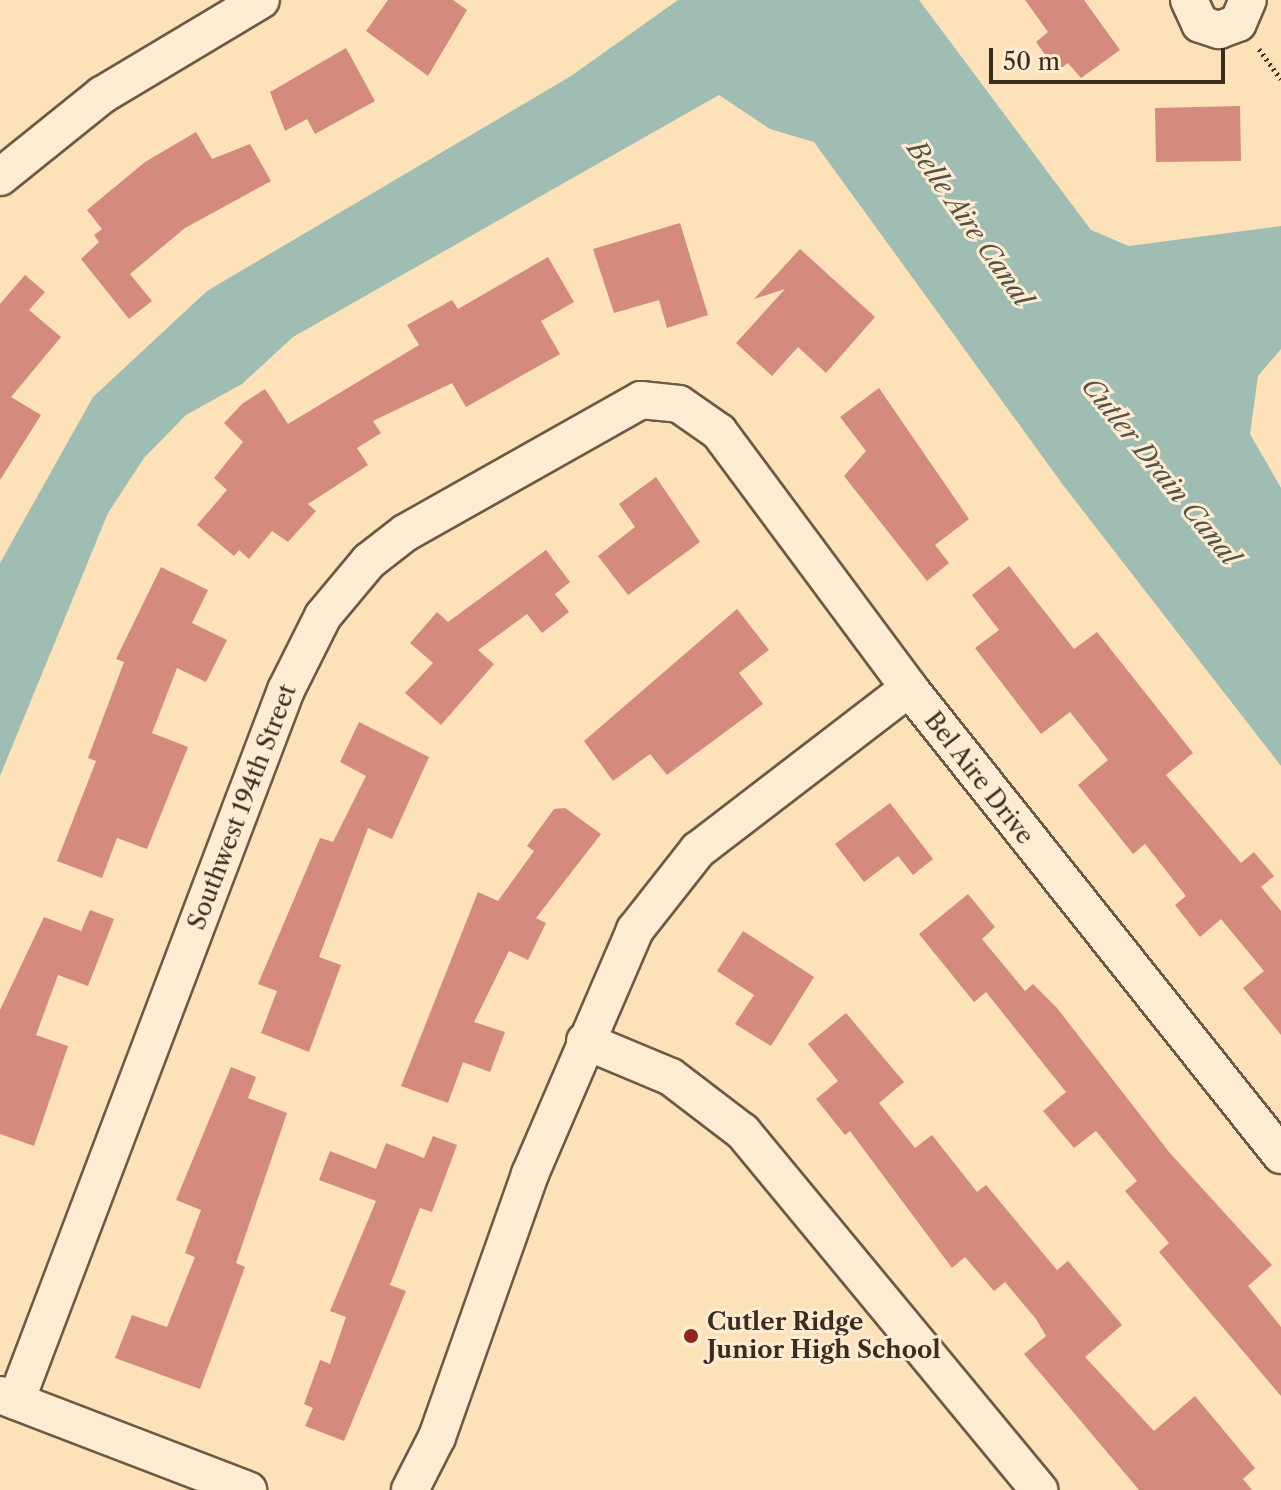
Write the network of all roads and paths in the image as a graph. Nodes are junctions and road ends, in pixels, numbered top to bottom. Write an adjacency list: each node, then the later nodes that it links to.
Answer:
1 (261, 0): 4 (street)
2 (1189, 0): 3 (street)
3 (1248, 0)
4 (0, 177)
5 (679, 404): 6 (street, Bel Aire Drive); 9 (street, Southwest 194th Street)
6 (909, 688): 7 (street); 8 (street, Bel Aire Drive)
7 (585, 1041): 11 (street); 12 (street)
8 (1281, 1155)
9 (8, 1398): 10 (street)
10 (248, 1490)
11 (410, 1490)
12 (1039, 1490)

